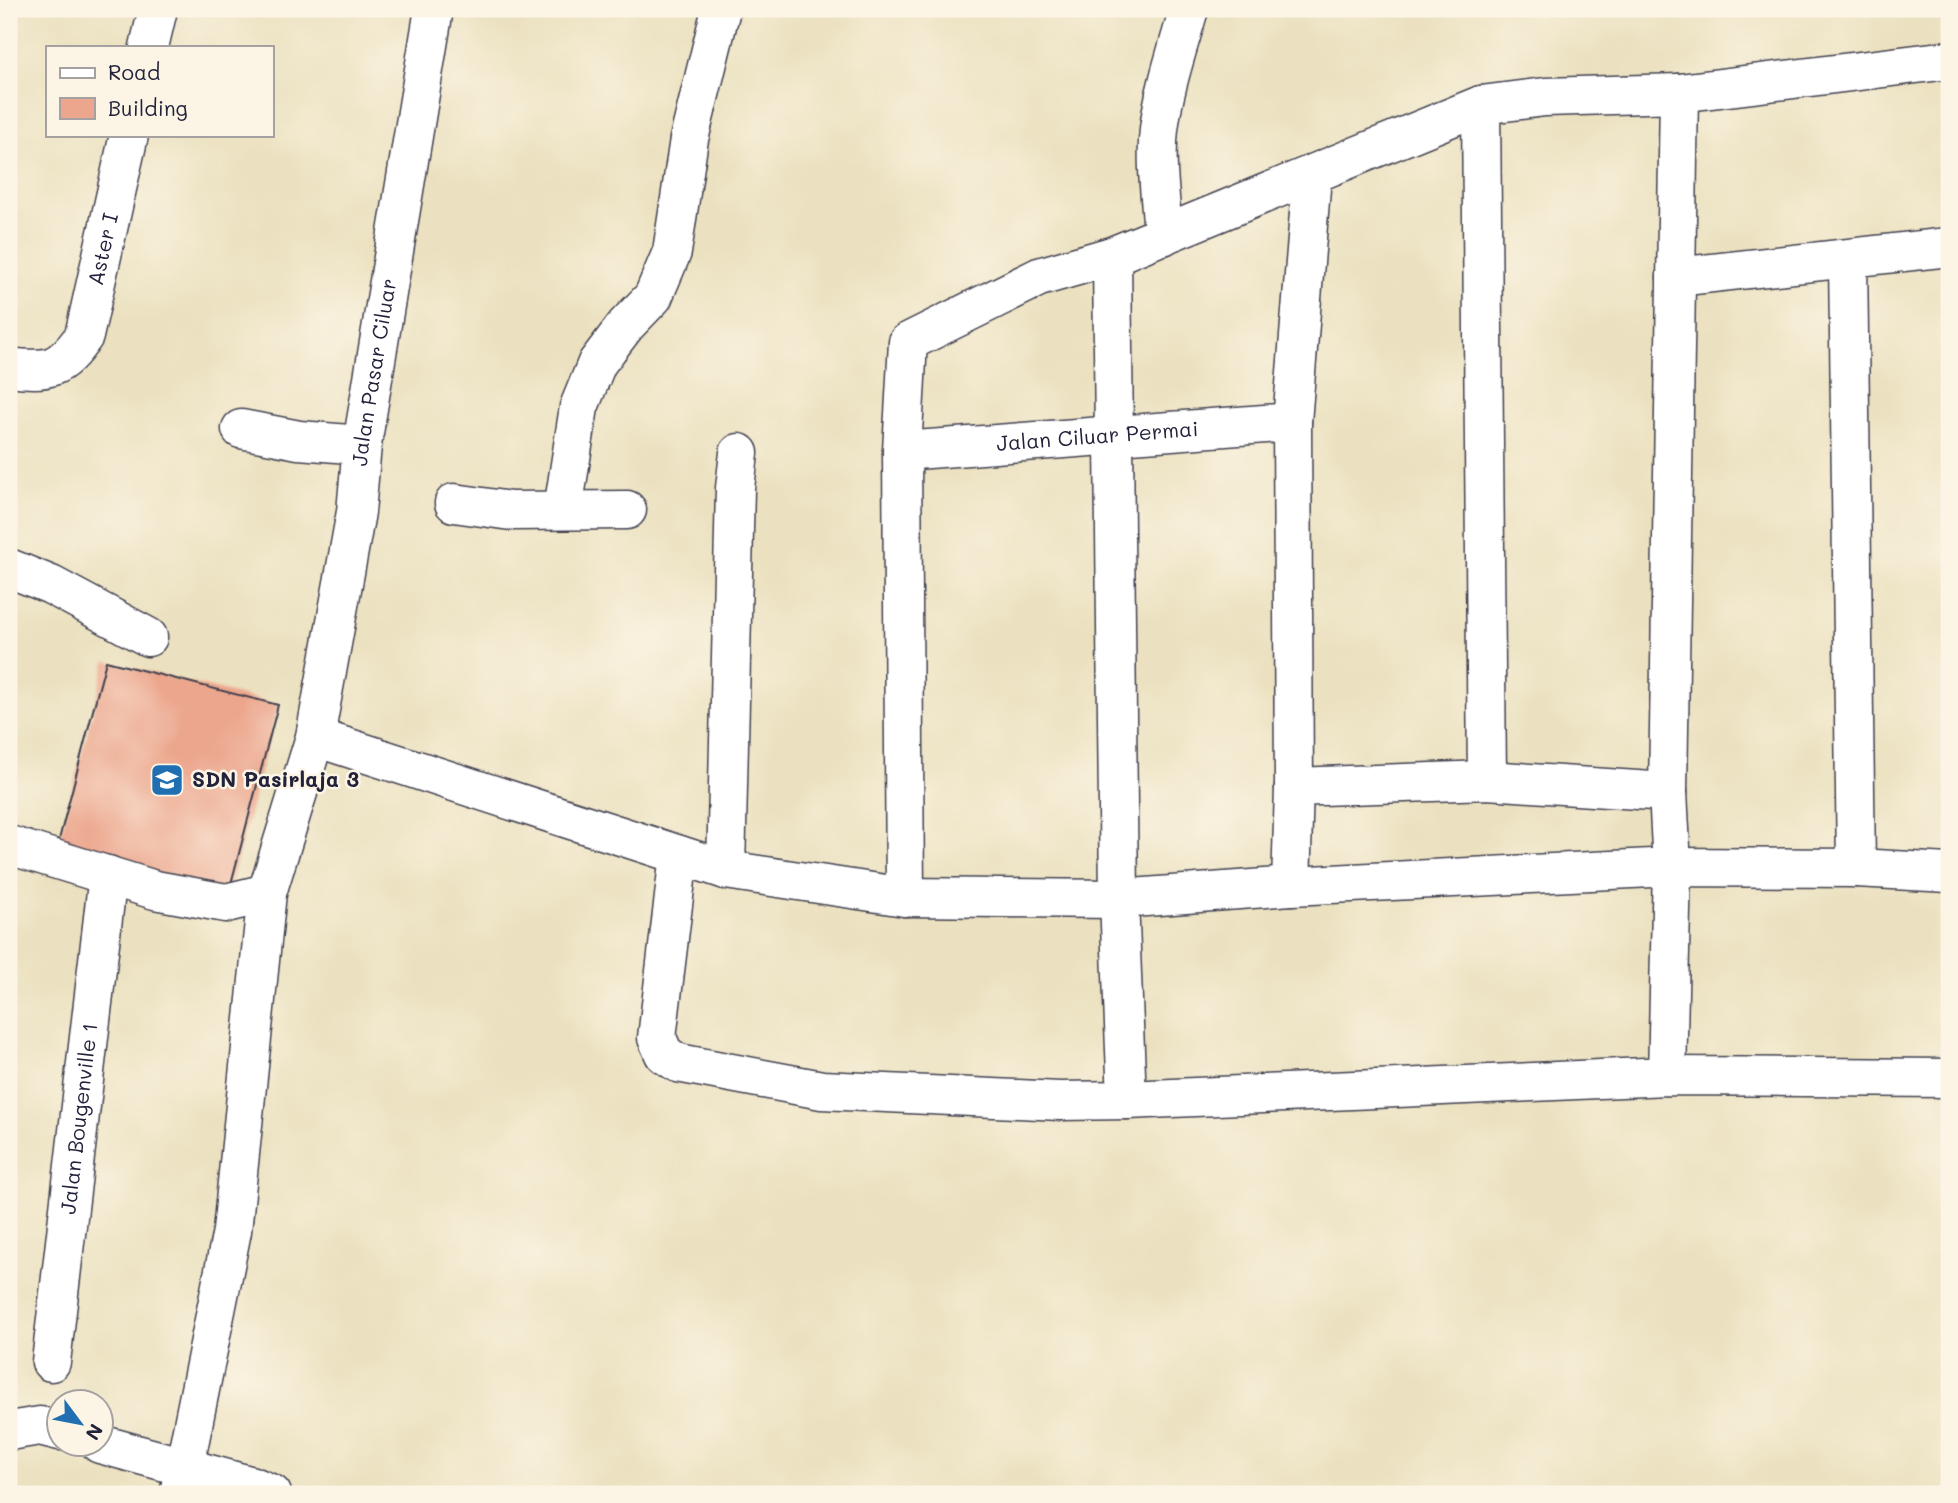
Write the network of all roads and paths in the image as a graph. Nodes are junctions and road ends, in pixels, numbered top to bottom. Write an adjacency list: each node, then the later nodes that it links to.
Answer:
1 (158, 9): 5 (street)
2 (434, 9): 20 (street, Jalan Pasar Ciluar)
3 (721, 9): 24 (street)
4 (1189, 9): 11 (street)
5 (149, 46)
6 (1949, 60): 7 (street)
7 (1679, 93): 8 (street); 15 (street)
8 (1481, 105): 10 (street); 29 (street)
9 (129, 136): 16 (street, Aster I)
10 (1312, 176): 11 (street); 17 (street)
11 (1164, 236): 13 (street)
12 (1949, 247): 14 (street)
13 (1112, 256): 19 (street); 21 (street)
14 (1848, 260): 15 (street); 35 (street)
15 (1676, 277): 31 (street)
16 (9, 367)
17 (1292, 422): 19 (street, Jalan Ciluar Permai); 30 (street)
18 (241, 429): 20 (street)
19 (1112, 436): 21 (street, Jalan Ciluar Permai); 42 (street)
20 (362, 445): 28 (street, Jalan Pasar Ciluar)
21 (902, 451): 41 (street)
22 (738, 453): 36 (street)
23 (454, 503): 24 (street)
24 (563, 510): 25 (street)
25 (628, 510)
26 (9, 568): 27 (street)
27 (148, 637)
28 (315, 737): 33 (street); 40 (street, Jalan Pasar Ciluar)
29 (1488, 780): 30 (street); 31 (street)
30 (1294, 787): 39 (street)
31 (1668, 792): 34 (street)
32 (9, 845): 38 (street)
33 (679, 855): 36 (street); 45 (street)
34 (1672, 867): 35 (street); 39 (street); 43 (street)
35 (1856, 868): 37 (street)
36 (726, 870): 41 (street)
37 (1949, 873)
38 (108, 875): 40 (street); 46 (street, Jalan Bougenville 1)
39 (1291, 886): 42 (street)
40 (267, 892): 50 (street, Jalan Pasar Ciluar)
41 (905, 897): 42 (street)
42 (1119, 899): 45 (street)
43 (1667, 1076): 44 (street); 45 (street)
44 (1949, 1078)
45 (1128, 1100)
46 (51, 1362)
47 (46, 1428): 48 (street)
48 (9, 1431)
49 (116, 1451): 50 (street)
50 (181, 1481): 51 (street)
51 (272, 1494)

